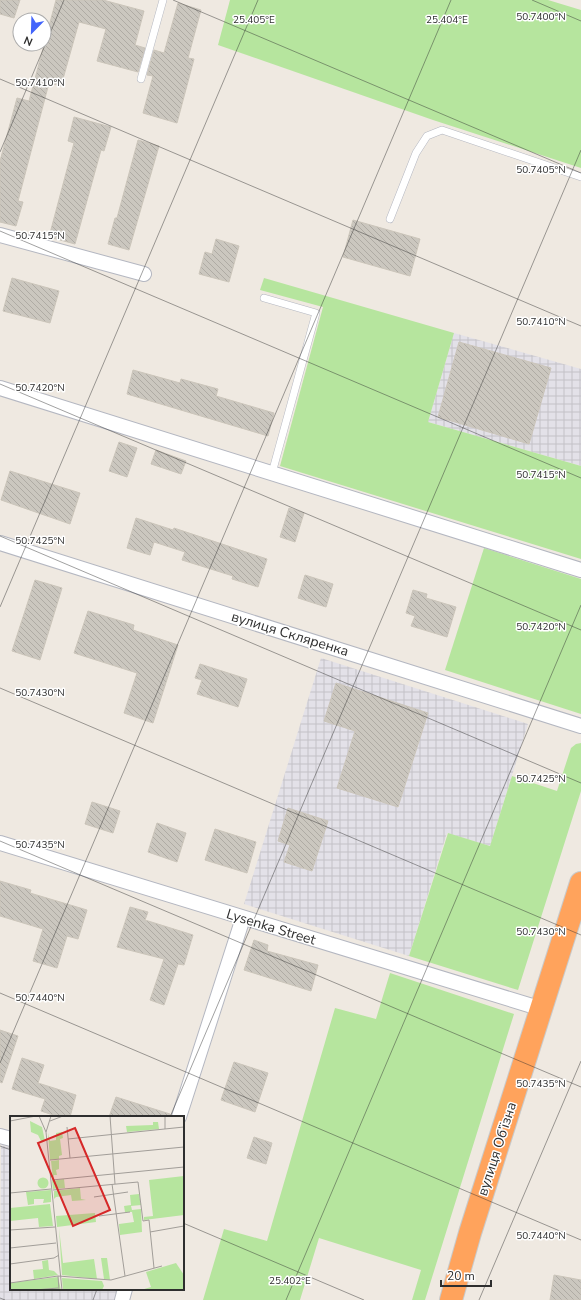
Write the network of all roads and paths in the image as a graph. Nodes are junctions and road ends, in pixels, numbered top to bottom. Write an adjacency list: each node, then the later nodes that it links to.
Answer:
1 (163, 0): 2 (lane)
2 (141, 79)
3 (581, 177): 4 (lane)
4 (390, 219)
5 (0, 235): 6 (street)
6 (144, 274)
7 (264, 298): 9 (lane)
8 (0, 388): 9 (street)
9 (272, 473): 11 (street)
10 (0, 543): 12 (street, вулиця Скляренка)
11 (581, 570)
12 (581, 726)
13 (0, 843): 15 (street, Lysenka Street)
14 (581, 883): 16 (highway, вулиця Об’їзна)
15 (243, 918): 16 (street, Lysenka Street); 17 (street)
16 (542, 1009): 22 (highway, вулиця Об’їзна)
17 (179, 1116)
18 (0, 1136): 19 (street)
19 (10, 1139)
20 (125, 1290): 21 (street)
21 (122, 1300)
22 (451, 1300)

